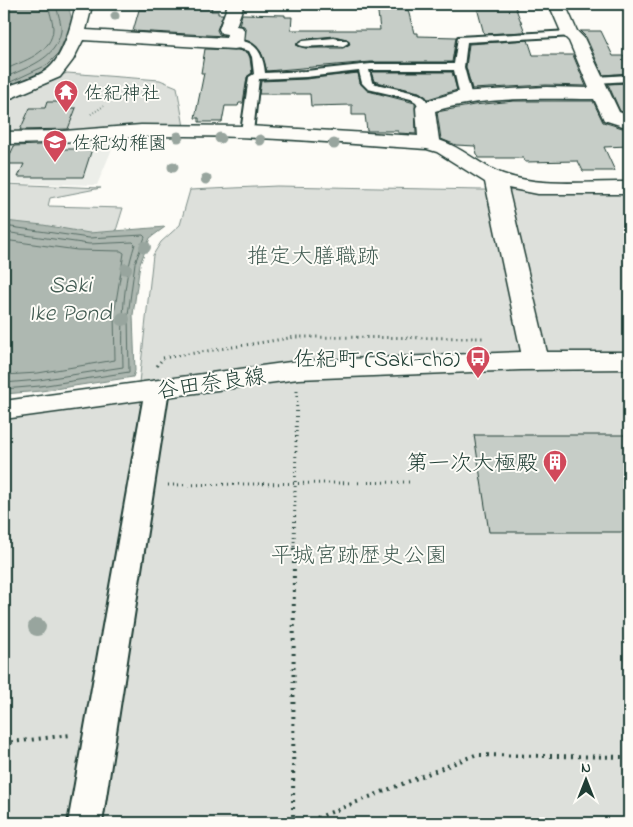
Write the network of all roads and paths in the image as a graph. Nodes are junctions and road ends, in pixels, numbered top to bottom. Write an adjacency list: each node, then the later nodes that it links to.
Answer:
1 (79, 4): 5 (street)
2 (236, 4): 6 (street)
3 (558, 4): 4 (street)
4 (570, 34): 9 (lane); 13 (street)
5 (77, 35): 6 (street); 14 (street)
6 (234, 44): 11 (lane)
7 (303, 44): 8 (lane)
8 (344, 51): 10 (lane); 11 (lane)
9 (459, 67): 10 (lane); 15 (lane)
10 (363, 68): 16 (lane)
11 (260, 76): 18 (lane)
12 (629, 78): 13 (lane)
13 (598, 87): 15 (street); 17 (street)
14 (4, 95)
15 (466, 97): 16 (street)
16 (425, 108): 20 (street)
17 (629, 122)
18 (247, 132): 19 (street); 20 (street)
19 (4, 138)
20 (429, 142): 21 (street)
21 (494, 179): 22 (street); 23 (street)
22 (629, 188)
23 (536, 361): 24 (street, 谷田奈良線); 26 (street, 谷田奈良線)
24 (629, 361)
25 (298, 384): 29 (path)
26 (157, 389): 27 (street, 谷田奈良線); 31 (street)
27 (4, 410)
28 (410, 482): 29 (path)
29 (294, 483): 30 (path); 35 (path)
30 (187, 485)
31 (100, 732): 32 (path); 34 (street)
32 (4, 743)
33 (629, 757): 36 (path)
34 (85, 823)
35 (293, 823)
36 (304, 823)

